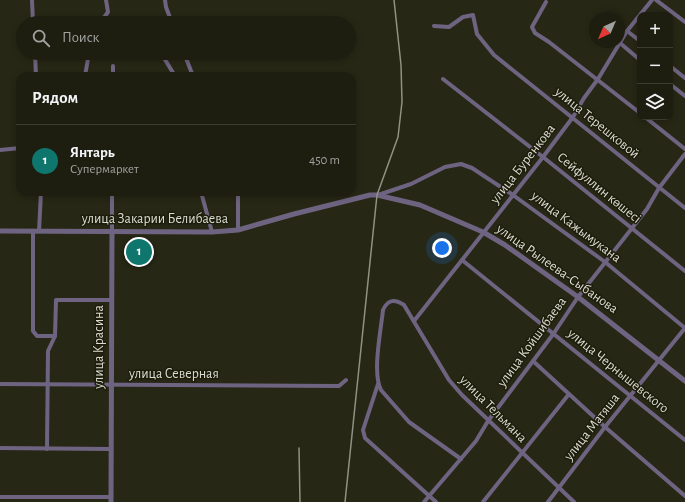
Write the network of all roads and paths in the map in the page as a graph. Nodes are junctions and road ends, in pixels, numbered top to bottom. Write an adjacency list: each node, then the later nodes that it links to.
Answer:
1 (32, 0): 7 (street)
2 (106, 0): 8 (street)
3 (165, 0): 9 (street)
4 (652, 0): 12 (street, улица Буренкова)
5 (656, 0): 10 (street)
6 (546, 2): 31 (street)
7 (33, 16)
8 (105, 16)
9 (169, 16)
10 (685, 22)
11 (434, 26): 35 (street, улица Терешковой)
12 (627, 31): 13 (street, улица Буренкова); 14 (street)
13 (625, 34)
14 (637, 39)
15 (625, 47): 17 (street)
16 (617, 48): 31 (street, улица Буренкова)
17 (637, 57)
18 (35, 60): 24 (street)
19 (88, 60): 25 (street)
20 (165, 60): 27 (street)
21 (187, 60): 28 (street)
22 (113, 66): 26 (street)
23 (673, 68): 29 (street)
24 (36, 72)
25 (86, 72)
26 (113, 72)
27 (173, 72)
28 (192, 72)
29 (685, 78)
30 (443, 79): 41 (street, Сейфуллин көшесі)
31 (598, 79): 34 (street); 35 (street, улица Буренкова)
32 (673, 86): 33 (street)
33 (685, 96)
34 (637, 111)
35 (573, 117): 41 (street, улица Буренкова); 42 (street, улица Терешковой)
36 (649, 120): 38 (street)
37 (16, 148): 39 (street)
38 (685, 149)
39 (0, 150)
40 (685, 154): 42 (street, улица Койшибаева)
41 (543, 157): 44 (street, улица Буренкова); 50 (street, Сейфуллин көшесі)
42 (660, 188): 49 (street, улица Терешковой); 50 (street, улица Койшибаева)
43 (378, 195): 44 (street, улица Кажымукана); 51 (street, улица Закарии Белибаева); 56 (street, улица Рылеева-Сыбанова)
44 (513, 195): 56 (street, улица Буренкова); 58 (street, улица Кажымукана)
45 (40, 196): 53 (street)
46 (112, 196): 54 (street, улица Красина)
47 (202, 196): 55 (street)
48 (238, 196): 51 (street)
49 (685, 208)
50 (632, 228): 58 (street, улица Койшибаева); 59 (street, Сейфуллин көшесі)
51 (238, 230): 55 (street, улица Закарии Белибаева)
52 (0, 231): 53 (street, улица Закарии Белибаева)
53 (36, 231): 54 (street, улица Закарии Белибаева); 65 (street)
54 (112, 231): 55 (street, улица Закарии Белибаева); 61 (street, улица Красина)
55 (212, 232)
56 (483, 232): 57 (street, улица Буренкова); 60 (street, улица Рылеева-Сыбанова)
57 (462, 260): 62 (street, улица Буренкова); 64 (street, улица Чернышевского)
58 (605, 262): 60 (street, улица Койшибаева); 63 (street, улица Кажымукана)
59 (685, 270)
60 (578, 297): 64 (street, улица Койшибаева); 66 (street, улица Рылеева-Сыбанова)
61 (111, 300): 65 (street); 73 (street, улица Красина)
62 (414, 321): 72 (street, улица Тельмана); 76 (street, улица Тельмана)
63 (685, 328): 66 (street, улица Матяша)
64 (554, 333): 67 (street, улица Койшибаева); 75 (street, улица Чернышевского)
65 (55, 336): 71 (street)
66 (659, 360): 69 (street, улица Рылеева-Сыбанова); 75 (street, улица Матяша)
67 (533, 361): 74 (street); 76 (street, улица Койшибаева)
68 (346, 380): 73 (street, улица Северная)
69 (685, 381)
70 (0, 384): 71 (street, улица Северная)
71 (48, 384): 73 (street, улица Северная); 80 (street)
72 (378, 384): 83 (street); 85 (street)
73 (111, 385): 81 (street, улица Красина)
74 (569, 394): 77 (street); 82 (street)
75 (631, 395): 77 (street, улица Матяша); 78 (street, улица Чернышевского)
76 (488, 421): 82 (street, улица Тельмана); 83 (street, улица Койшибаева)
77 (605, 427): 84 (street, улица Матяша); 86 (street)
78 (685, 440)
79 (0, 448): 80 (street)
80 (47, 449): 81 (street)
81 (110, 449): 88 (street, улица Красина)
82 (522, 453): 84 (street, улица Тельмана); 91 (street)
83 (461, 459): 85 (street, улица Койшибаева)
84 (559, 487): 92 (street, улица Матяша); 93 (street, улица Тельмана)
85 (429, 496): 89 (street, улица Койшибаева); 90 (street)
86 (685, 496)
87 (0, 497): 88 (street)
88 (111, 499)
89 (424, 502)
90 (436, 502)
91 (483, 502)
92 (548, 502)
93 (574, 502)

